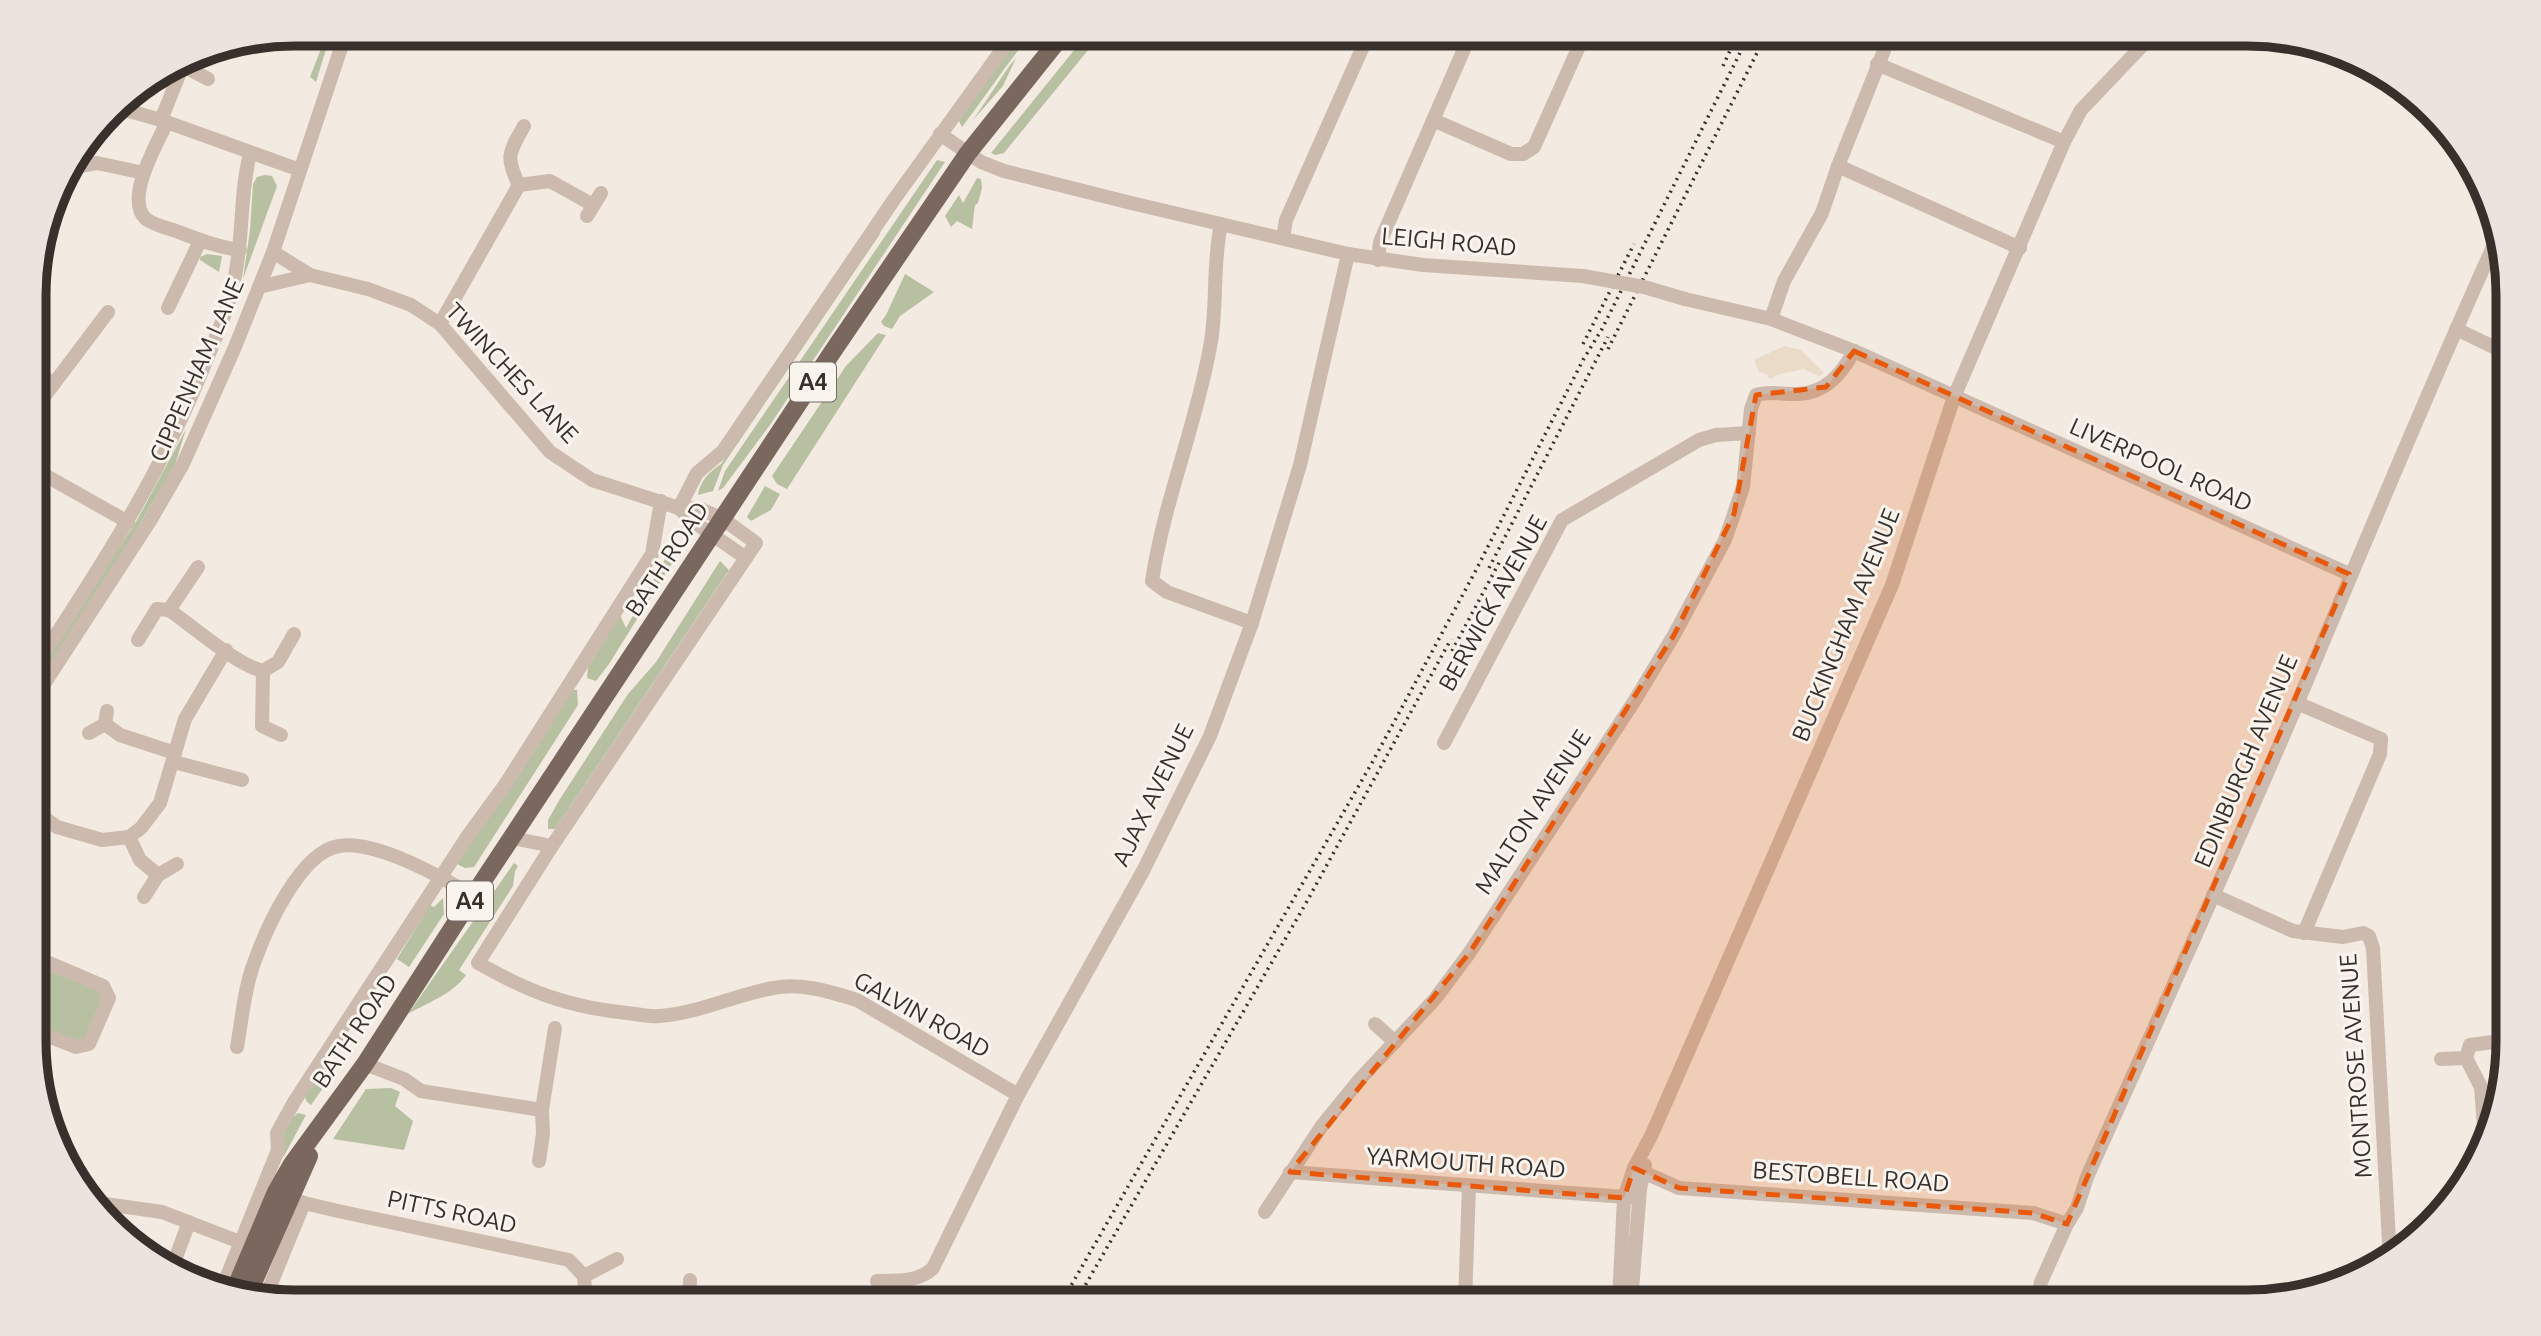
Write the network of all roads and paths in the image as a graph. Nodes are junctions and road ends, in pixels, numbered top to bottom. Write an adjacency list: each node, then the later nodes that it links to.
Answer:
1 (342, 46): 23 (street, CIPPENHAM LANE)
2 (1004, 46): 17 (street)
3 (1054, 46): 20 (main road, BATH ROAD / A4)
4 (1363, 46): 28 (street)
5 (1465, 46): 14 (street)
6 (1579, 46): 14 (street)
7 (1885, 46): 9 (street)
8 (2142, 46): 18 (street, BUCKINGHAM AVENUE)
9 (1877, 64): 18 (street); 22 (street)
10 (189, 69): 12 (street)
11 (178, 75): 15 (street)
12 (208, 79)
13 (126, 110): 15 (street)
14 (1433, 120): 35 (street)
15 (164, 121): 19 (street); 24 (street)
16 (524, 126): 25 (street)
17 (940, 134): 20 (street, LEIGH ROAD); 52 (street)
18 (2064, 142): 30 (street, BUCKINGHAM AVENUE)
19 (250, 153): 23 (street); 32 (street)
20 (968, 153): 27 (street, LEIGH ROAD); 53 (main road, BATH ROAD / A4)
21 (81, 166): 24 (street)
22 (1838, 166): 30 (street); 40 (street)
23 (300, 170): 33 (street, CIPPENHAM LANE)
24 (144, 173): 29 (street)
25 (519, 185): 26 (street); 41 (street)
26 (593, 205)
27 (1221, 224): 28 (street, LEIGH ROAD); 60 (street)
28 (1283, 238): 34 (street, LEIGH ROAD)
29 (200, 241): 32 (street); 38 (street)
30 (2020, 248): 48 (street, BUCKINGHAM AVENUE)
31 (2491, 249): 42 (street, EDINBURGH AVENUE)
32 (240, 250): 54 (street)
33 (273, 252): 36 (street, TWINCHES LANE); 37 (street, CIPPENHAM LANE)
34 (1348, 254): 35 (street, LEIGH ROAD); 60 (street, AJAX AVENUE)
35 (1378, 260): 40 (street, LEIGH ROAD, bridge)
36 (310, 275): 37 (street, TWINCHES LANE); 41 (street, TWINCHES LANE)
37 (259, 287): 66 (street, CIPPENHAM LANE)
38 (168, 308)
39 (108, 312): 46 (street)
40 (1771, 319): 44 (street, LEIGH ROAD)
41 (440, 324): 51 (street, TWINCHES LANE)
42 (2456, 329): 43 (street); 58 (street, EDINBURGH AVENUE)
43 (2496, 348)
44 (1853, 351): 48 (street, LEIGH ROAD); 49 (street, MALTON AVENUE)
45 (46, 378): 46 (street)
46 (54, 384): 47 (street)
47 (46, 394)
48 (1954, 397): 58 (street, LIVERPOOL ROAD); 98 (street, BUCKINGHAM AVENUE)
49 (1749, 433): 70 (street, BERWICK AVENUE); 88 (street, MALTON AVENUE)
50 (46, 476): 54 (street)
51 (661, 501): 52 (street, TWINCHES LANE); 79 (street, BATH ROAD)
52 (679, 508): 53 (street, TWINCHES LANE); 55 (street, TWINCHES LANE)
53 (723, 519): 55 (main road, BATH ROAD / A4); 56 (street, TWINCHES LANE)
54 (128, 522): 63 (street)
55 (712, 535): 56 (street, TWINCHES LANE); 75 (main road, BATH ROAD / A4)
56 (747, 558): 76 (street)
57 (198, 567): 59 (street)
58 (2349, 574): 67 (street, EDINBURGH AVENUE)
59 (169, 610): 62 (street); 64 (street)
60 (1252, 623): 94 (street, AJAX AVENUE)
61 (294, 635): 65 (street)
62 (138, 640)
63 (46, 650)
64 (226, 650): 65 (street); 71 (street)
65 (263, 671): 69 (street)
66 (46, 681)
67 (2297, 703): 80 (street, EDINBURGH AVENUE); 83 (street, MONTROSE AVENUE)
68 (89, 733): 71 (street)
69 (281, 735)
70 (1444, 743)
71 (174, 758): 72 (street); 74 (street)
72 (242, 780)
73 (46, 819): 74 (street)
74 (129, 837): 78 (street)
75 (512, 838): 76 (street); 81 (main road, BATH ROAD / A4)
76 (552, 845): 94 (street, GALVIN ROAD)
77 (177, 864): 78 (street)
78 (158, 875): 82 (street)
79 (440, 877): 81 (street); 90 (street); 108 (street, BATH ROAD)
80 (2213, 895): 83 (street, MONTROSE AVENUE); 107 (street, EDINBURGH AVENUE)
81 (473, 896): 93 (main road, BATH ROAD / A4)
82 (144, 897)
83 (2304, 933): 109 (street, MONTROSE AVENUE)
84 (46, 962): 87 (street)
85 (1375, 1024): 88 (street)
86 (555, 1028): 95 (street)
87 (46, 1035)
88 (1395, 1042): 99 (street, MALTON AVENUE)
89 (2493, 1042): 91 (street)
90 (237, 1047)
91 (2466, 1058): 92 (street); 96 (street)
92 (2441, 1059)
93 (366, 1064): 95 (street); 101 (main road, BATH ROAD / A4)
94 (1018, 1095): 115 (street, AJAX AVENUE)
95 (542, 1110): 97 (street)
96 (2483, 1118)
97 (539, 1161)
98 (1639, 1170): 102 (street, BUCKINGHAM AVENUE); 103 (street, BUCKINGHAM AVENUE); 107 (street, BESTOBELL ROAD)
99 (1290, 1172): 100 (street, YARMOUTH ROAD); 105 (street, MALTON AVENUE)
100 (1469, 1186): 102 (street, YARMOUTH ROAD); 121 (street)
101 (290, 1197): 112 (street, PITTS ROAD); 116 (main road, BATH ROAD / A4); 117 (main road, BATH ROAD / A4); 118 (street)
102 (1623, 1198): 103 (street, YARMOUTH ROAD); 122 (street, BUCKINGHAM AVENUE)
103 (1639, 1198): 123 (street, BUCKINGHAM AVENUE)
104 (105, 1204): 106 (street)
105 (1265, 1212)
106 (188, 1222): 108 (street); 111 (street)
107 (2067, 1224): 124 (street, EDINBURGH AVENUE)
108 (240, 1242): 113 (street, BATH ROAD)
109 (2389, 1246)
110 (617, 1259): 112 (street)
111 (175, 1260)
112 (584, 1276): 119 (street)
113 (225, 1280)
114 (690, 1280): 120 (street)
115 (877, 1281)
116 (238, 1284)
117 (251, 1287)
118 (268, 1289)
119 (585, 1290)
120 (690, 1290)
121 (1465, 1290)
122 (1619, 1290)
123 (1632, 1290)
124 (2039, 1290)

